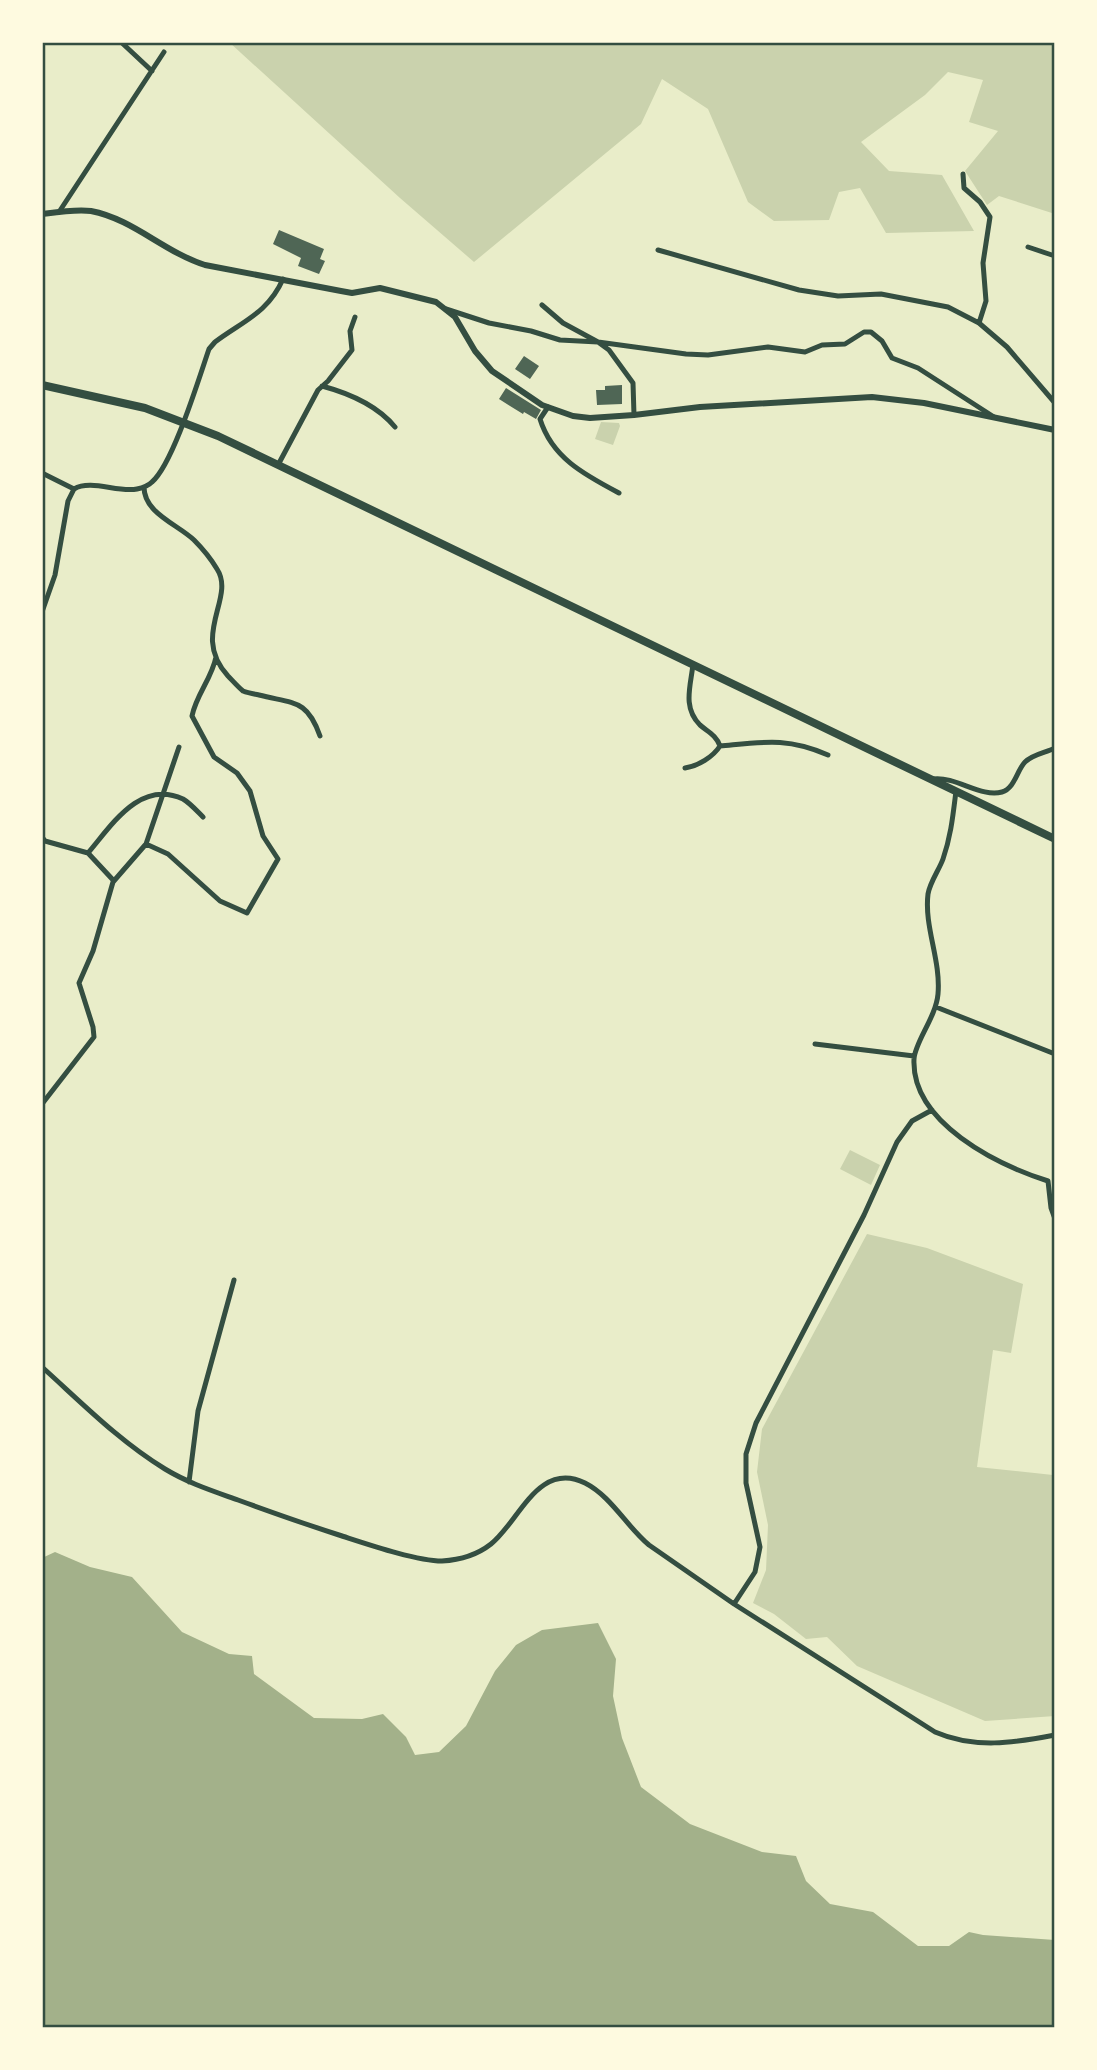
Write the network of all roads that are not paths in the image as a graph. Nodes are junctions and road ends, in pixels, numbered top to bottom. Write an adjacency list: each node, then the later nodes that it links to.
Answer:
1 (121, 42): 3 (street)
2 (164, 52): 3 (street)
3 (152, 71): 5 (street)
4 (963, 174): 14 (street)
5 (59, 212): 6 (street); 10 (street)
6 (42, 214)
7 (1028, 247): 9 (street)
8 (658, 250): 14 (street)
9 (1055, 256)
10 (283, 279): 12 (street); 22 (street)
11 (542, 305): 15 (street)
12 (446, 309): 15 (street); 19 (street)
13 (355, 317): 17 (street)
14 (979, 323): 18 (street)
15 (598, 342): 20 (street); 21 (street)
16 (42, 385): 22 (main road)
17 (322, 386): 23 (street); 25 (street)
18 (1055, 403)
19 (548, 407): 20 (street); 29 (street)
20 (634, 415): 21 (street)
21 (997, 419): 24 (street)
22 (183, 421): 25 (main road); 27 (street)
23 (395, 428)
24 (1055, 430)
25 (278, 465): 32 (main road)
26 (42, 473): 28 (street)
27 (144, 487): 28 (street); 31 (street)
28 (74, 489): 30 (street)
29 (619, 493)
30 (42, 612)
31 (216, 657): 33 (street); 45 (street)
32 (694, 664): 34 (street); 39 (main road)
33 (320, 736)
34 (720, 746): 37 (street); 38 (street)
35 (179, 747): 41 (street)
36 (1055, 747): 39 (street)
37 (828, 755)
38 (685, 768)
39 (930, 779): 40 (main road)
40 (956, 791): 44 (main road); 48 (street)
41 (164, 793): 42 (street); 45 (street); 46 (street)
42 (204, 817)
43 (42, 837): 46 (street)
44 (1055, 839)
45 (146, 844): 47 (street)
46 (88, 853): 47 (street)
47 (114, 881): 52 (street)
48 (936, 1007): 50 (street); 51 (street)
49 (815, 1044): 51 (street)
50 (1055, 1054)
51 (914, 1056): 53 (street)
52 (42, 1104)
53 (932, 1110): 54 (street); 58 (street)
54 (1055, 1219)
55 (234, 1280): 57 (street)
56 (42, 1367): 57 (street)
57 (189, 1482): 58 (street)
58 (734, 1604): 59 (street)
59 (1055, 1735)

